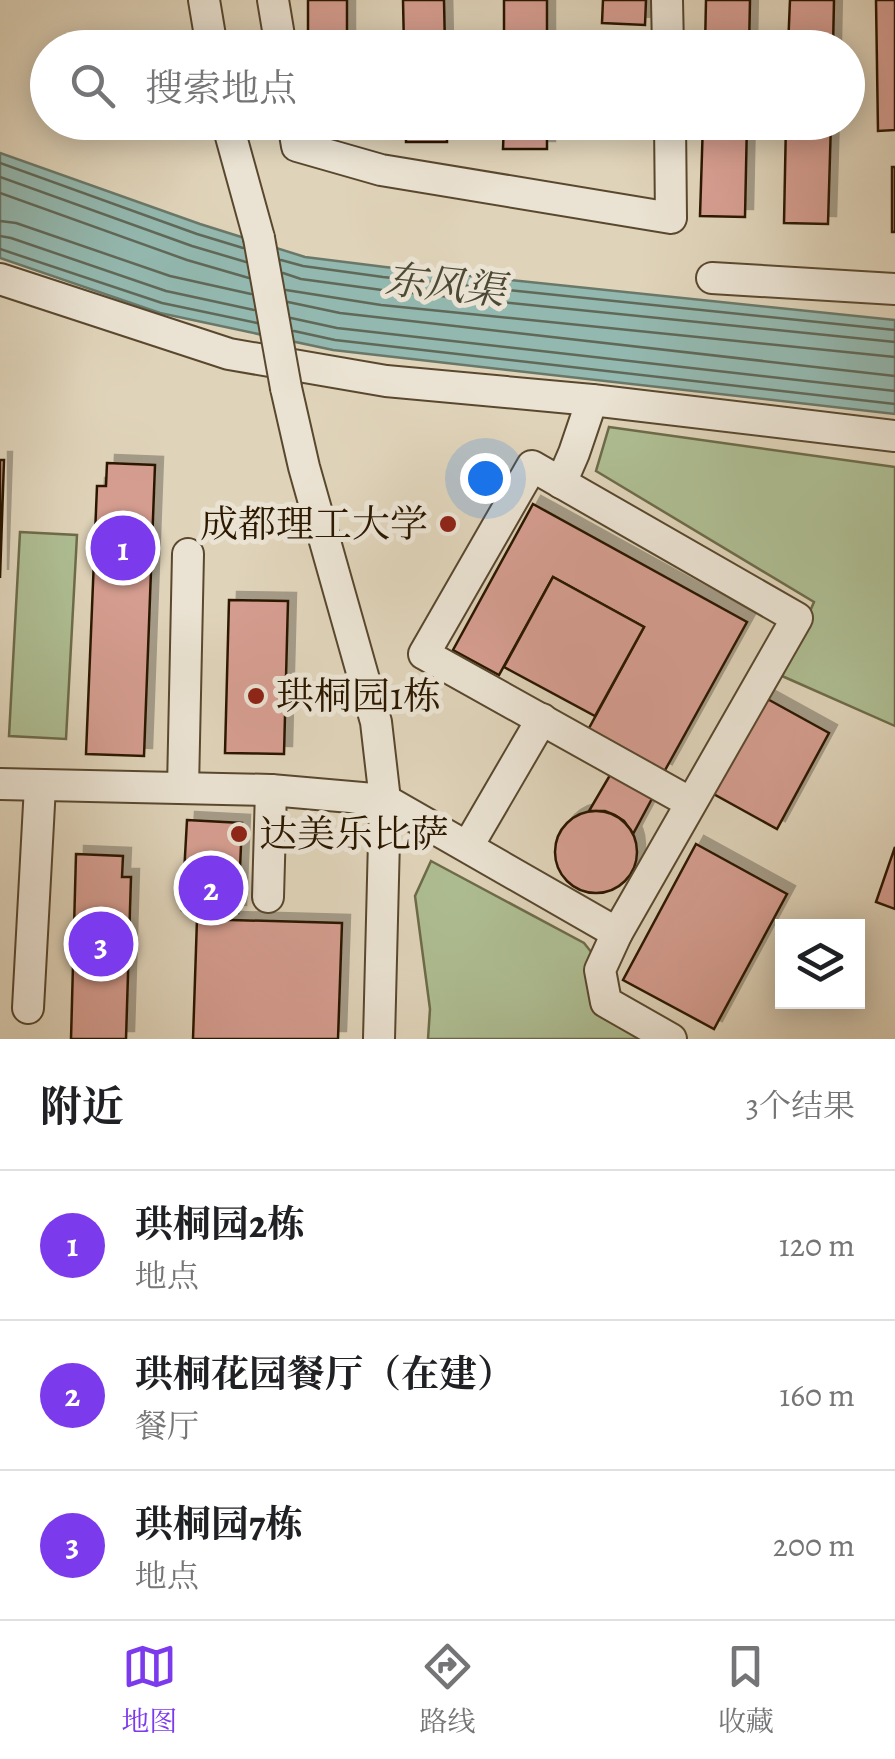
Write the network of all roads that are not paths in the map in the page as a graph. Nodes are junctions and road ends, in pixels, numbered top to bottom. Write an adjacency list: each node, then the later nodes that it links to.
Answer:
1 (204, 0): 4 (street)
2 (273, 0): 5 (street)
3 (668, 0): 6 (street)
4 (209, 30)
5 (278, 30)
6 (668, 30)
7 (232, 140): 22 (street, bridge)
8 (296, 140): 9 (street)
9 (670, 140)
10 (712, 278): 12 (street)
11 (0, 279): 13 (street)
12 (895, 289)
13 (592, 400): 14 (street); 15 (street)
14 (895, 436)
15 (561, 483): 17 (street); 23 (street)
16 (188, 554): 20 (street)
17 (542, 719): 23 (street); 24 (street)
18 (0, 784): 19 (street)
19 (40, 786): 20 (street); 27 (street)
20 (183, 788): 21 (street)
21 (271, 790): 22 (street); 25 (street)
22 (385, 800): 24 (street); 28 (street)
23 (691, 802): 26 (street)
24 (468, 846): 26 (street)
25 (268, 897)
26 (616, 933): 29 (street)
27 (28, 1008)
28 (379, 1039)
29 (671, 1039)

